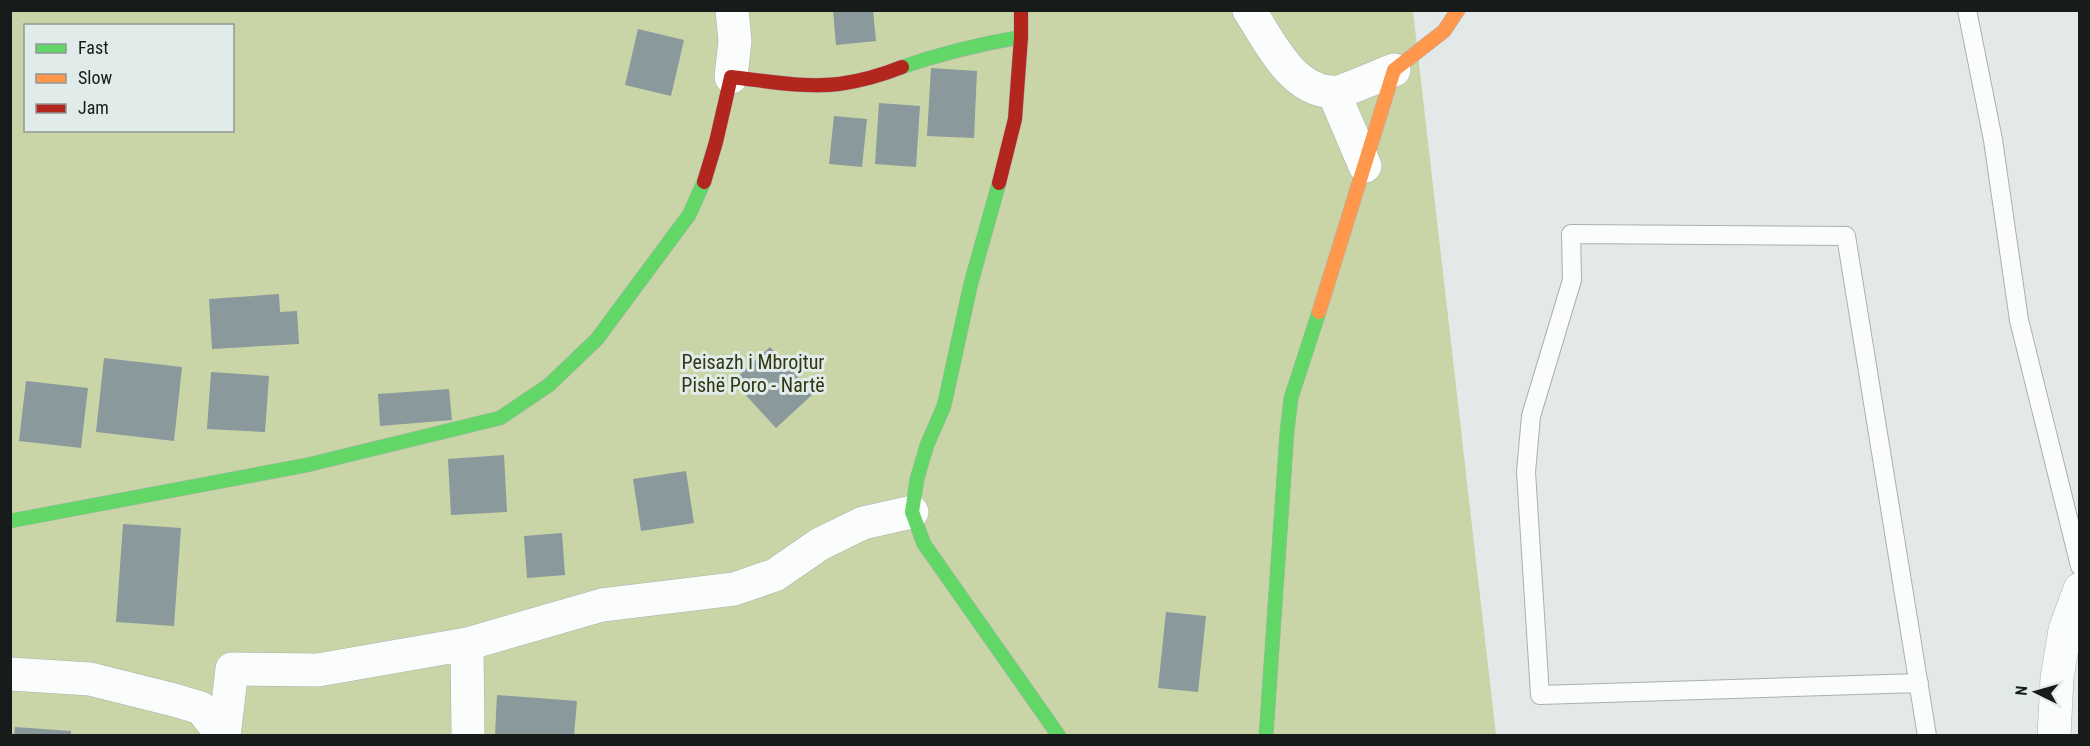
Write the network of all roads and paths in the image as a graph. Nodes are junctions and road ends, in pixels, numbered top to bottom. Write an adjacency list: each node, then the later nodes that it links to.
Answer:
1 (732, 10): 8 (street)
2 (1021, 10): 6 (street)
3 (1249, 10): 9 (street)
4 (1458, 10): 7 (street)
5 (1966, 10): 13 (lane)
6 (1021, 37): 8 (street); 11 (street)
7 (1394, 70): 9 (street); 10 (street)
8 (731, 77): 12 (street)
9 (1334, 93): 10 (street)
10 (1365, 166): 21 (street)
11 (912, 512): 15 (street); 20 (street)
12 (10, 521)
13 (2079, 566)
14 (2079, 589): 23 (street)
15 (467, 644): 18 (street); 19 (street)
16 (10, 674): 18 (street)
17 (1919, 683): 17 (lane); 22 (lane)
18 (224, 735)
19 (468, 735)
20 (1059, 735)
21 (1266, 735)
22 (1927, 735)
23 (2054, 735)

